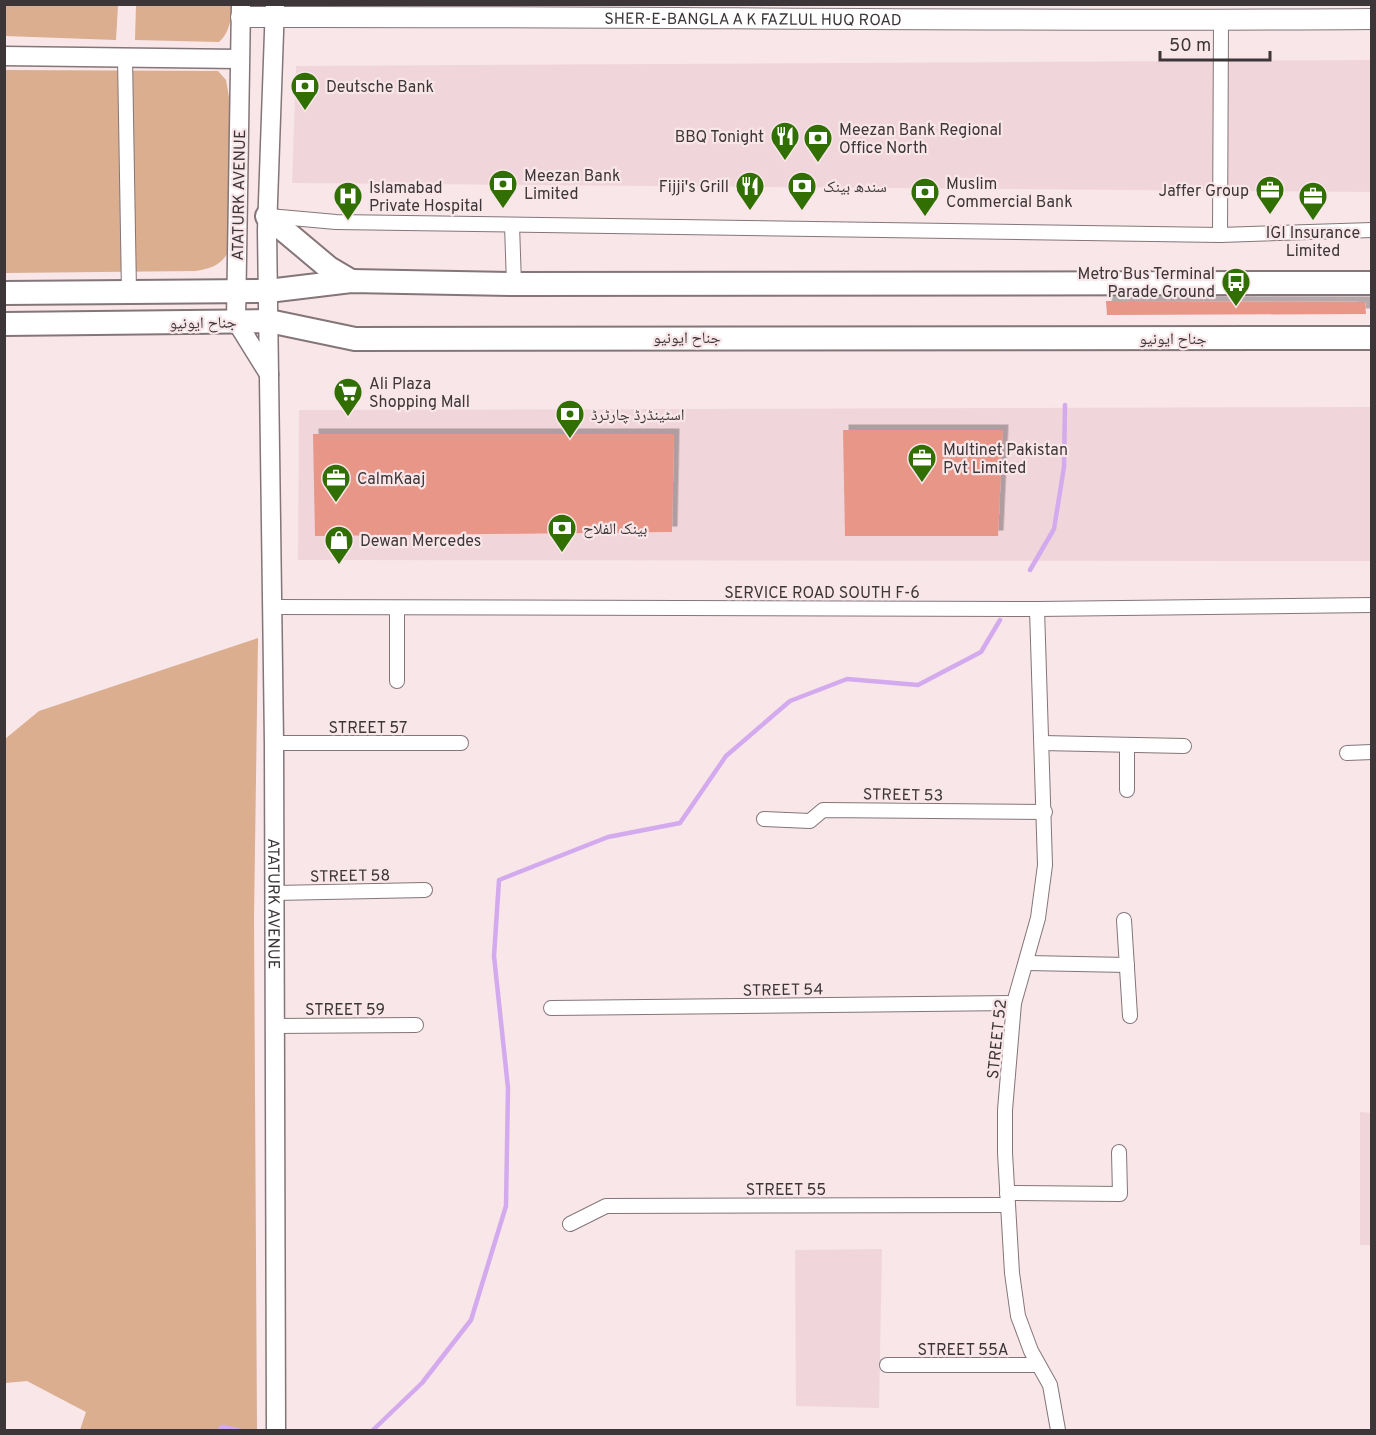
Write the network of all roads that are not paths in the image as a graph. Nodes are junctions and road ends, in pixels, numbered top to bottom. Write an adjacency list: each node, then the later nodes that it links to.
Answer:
1 (241, 11): 2 (main road, SHER-E-BANGLA A K FAZLUL HUQ ROAD); 7 (street, ATATURK AVENUE)
2 (275, 11): 4 (main road, SHER-E-BANGLA A K FAZLUL HUQ ROAD); 8 (street, ATATURK AVENUE)
3 (1371, 19): 4 (main road, SHER-E-BANGLA A K FAZLUL HUQ ROAD)
4 (1221, 20): 11 (street)
5 (4, 56): 6 (street)
6 (125, 58): 7 (street); 17 (street)
7 (239, 59): 15 (street, ATATURK AVENUE)
8 (267, 216): 9 (street); 12 (main road); 16 (street, ATATURK AVENUE)
9 (512, 225): 11 (street); 14 (street)
10 (1371, 230): 11 (street)
11 (1221, 235)
12 (351, 281): 14 (main road, جناح ایونیو); 16 (main road, جناح ایونیو)
13 (1371, 283): 14 (main road, جناح ایونیو)
14 (514, 284)
15 (237, 291): 16 (main road, جناح ایونیو); 17 (main road, جناح ایونیو); 19 (street, ATATURK AVENUE)
16 (268, 291): 20 (street, ATATURK AVENUE)
17 (129, 292): 18 (main road, جناح ایونیو)
18 (4, 293)
19 (236, 321): 20 (main road, جناح ایونیو); 21 (main road, جناح ایونیو); 23 (street)
20 (269, 321): 22 (main road, جناح ایونیو); 23 (street, ATATURK AVENUE)
21 (4, 324)
22 (1371, 338)
23 (270, 376): 25 (street, ATATURK AVENUE)
24 (1371, 605): 27 (street, SERVICE ROAD SOUTH F-6)
25 (272, 607): 26 (street, SERVICE ROAD SOUTH F-6); 29 (street, ATATURK AVENUE)
26 (398, 608): 27 (street, SERVICE ROAD SOUTH F-6); 28 (street)
27 (1037, 609): 31 (street, STREET 52)
28 (397, 681)
29 (274, 743): 30 (street, STREET 57); 40 (street, ATATURK AVENUE)
30 (461, 743)
31 (1042, 743): 32 (street); 37 (street, STREET 52)
32 (1127, 745): 33 (street); 36 (street)
33 (1184, 746)
34 (1371, 752): 35 (street)
35 (1347, 753)
36 (1127, 790)
37 (1045, 812): 38 (street, STREET 53); 42 (street, STREET 52)
38 (764, 819)
39 (424, 890): 40 (street, STREET 58)
40 (275, 893): 47 (street, ATATURK AVENUE)
41 (1124, 920): 43 (street)
42 (1028, 963): 43 (street); 44 (street, STREET 52)
43 (1127, 965): 46 (street)
44 (1014, 1003): 45 (street, STREET 54); 50 (street, STREET 52)
45 (552, 1008)
46 (1130, 1016)
47 (274, 1026): 48 (street, STREET 59); 54 (street, ATATURK AVENUE)
48 (416, 1026)
49 (1119, 1152): 50 (street, STREET 55)
50 (1007, 1199): 51 (street, STREET 55); 53 (street, STREET 52)
51 (570, 1224)
52 (887, 1365): 53 (street, STREET 55A)
53 (1038, 1365): 55 (street, STREET 52)
54 (276, 1431)
55 (1058, 1431)

